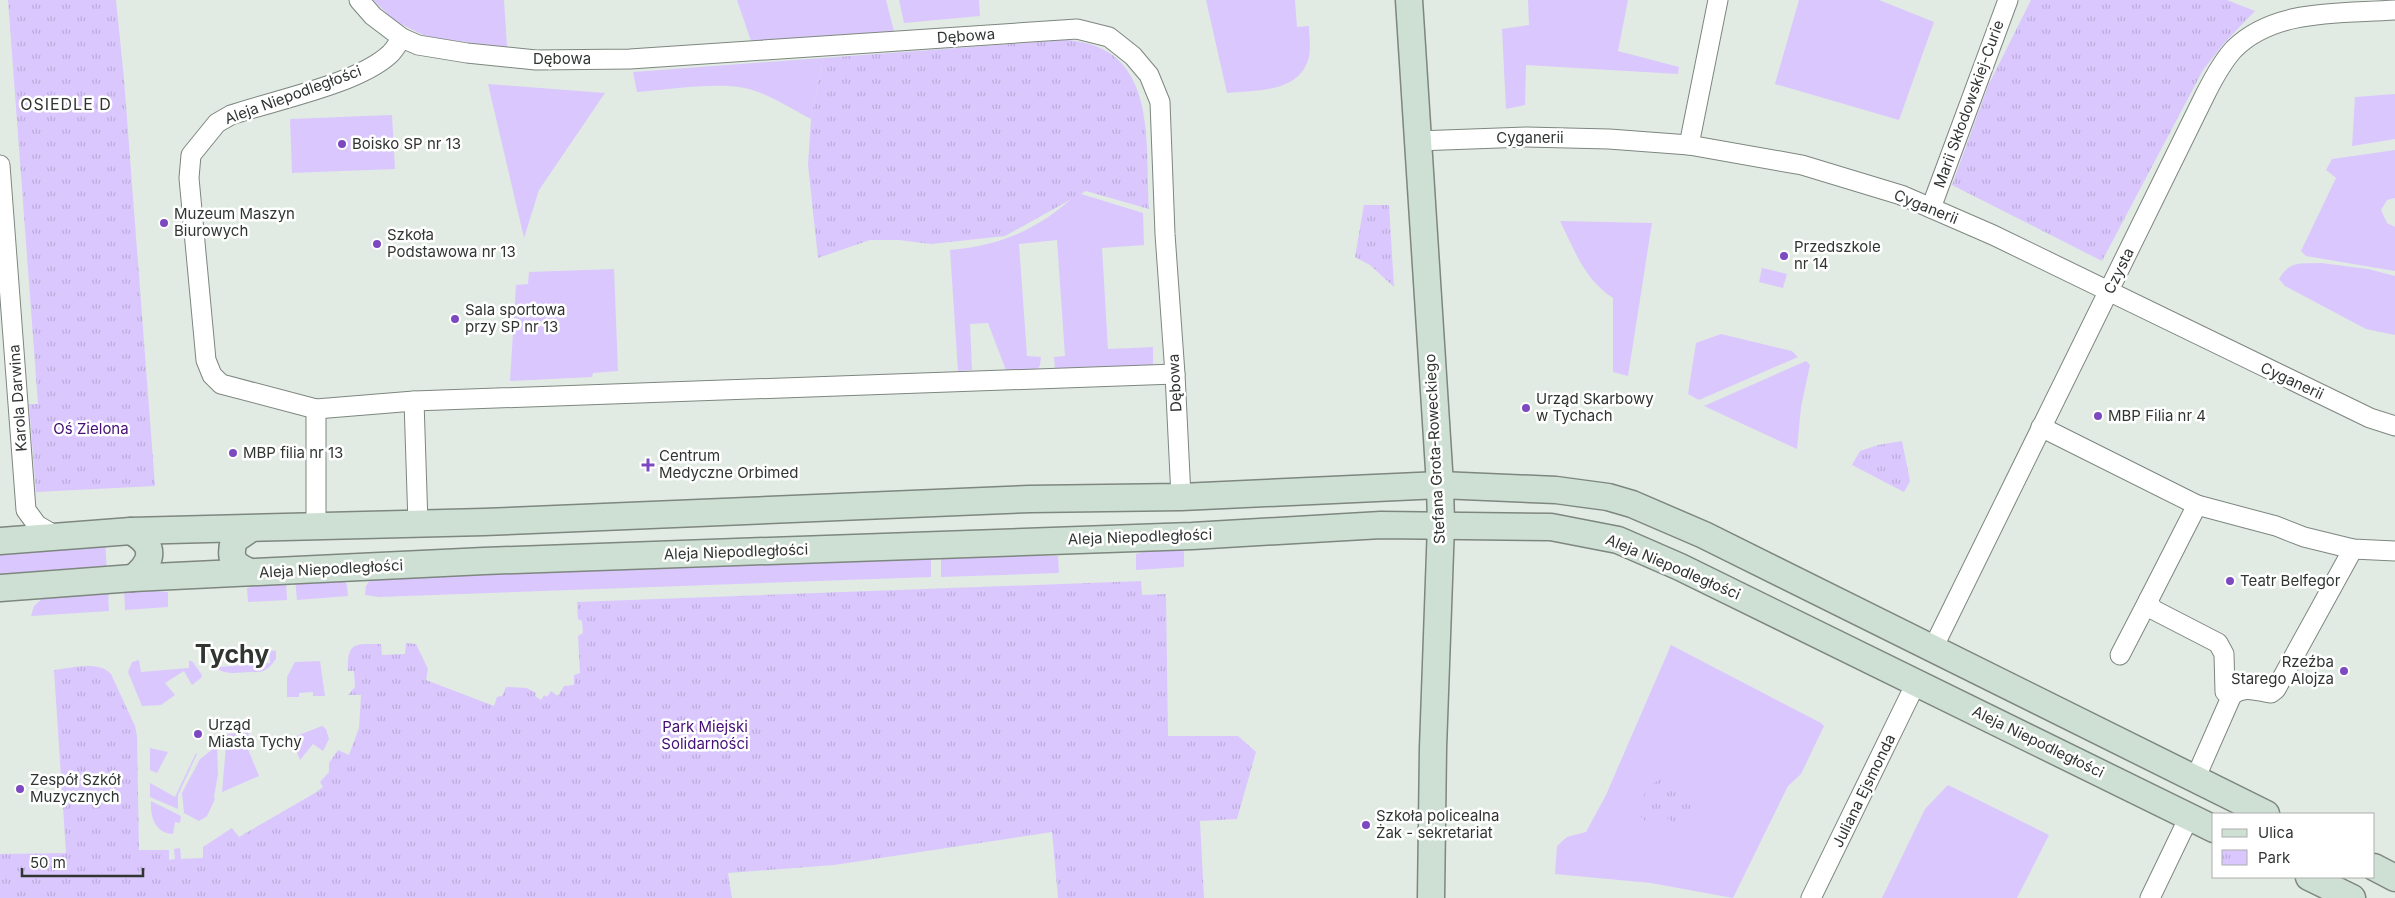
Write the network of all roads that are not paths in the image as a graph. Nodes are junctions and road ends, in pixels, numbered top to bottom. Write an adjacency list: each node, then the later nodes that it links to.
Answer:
1 (359, 0): 6 (street, Dębowa)
2 (1409, 0): 7 (street, Stefana Grota-Roweckiego)
3 (1718, 0): 8 (street)
4 (2008, 0): 10 (street, Marii Skłodowskiej-Curie)
5 (2395, 10): 11 (street, Czysta)
6 (402, 38): 12 (street, Dębowa); 14 (street, Aleja Niepodległości)
7 (1417, 141): 8 (street, Cyganerii); 17 (street, Stefana Grota-Roweckiego)
8 (1689, 145): 10 (street, Cyganerii)
9 (0, 165): 20 (street, Karola Darwina)
10 (1931, 208): 11 (street, Cyganerii)
11 (2109, 290): 15 (street, Cyganerii); 16 (street, Czysta)
12 (1176, 374): 13 (street, Aleja Niepodległości); 18 (street, Dębowa)
13 (414, 401): 14 (street, Aleja Niepodległości); 22 (street)
14 (316, 409): 24 (street)
15 (2395, 426)
16 (2041, 427): 19 (street); 37 (street, Czysta)
17 (1440, 485): 18 (street); 23 (street, Stefana Grota-Roweckiego); 36 (street)
18 (1182, 497): 21 (street)
19 (2197, 504): 29 (street); 35 (street)
20 (26, 510): 27 (street); 28 (street)
21 (484, 522): 22 (street); 31 (street)
22 (418, 524): 24 (street)
23 (1441, 524): 31 (street, Aleja Niepodległości); 39 (street, Aleja Niepodległości); 54 (street, Stefana Grota-Roweckiego)
24 (316, 528): 25 (street)
25 (250, 529): 26 (street); 32 (street)
26 (131, 531): 27 (street); 33 (street)
27 (56, 536): 28 (street)
28 (3, 540)
29 (2353, 549): 30 (street); 45 (street)
30 (2395, 551)
31 (484, 561): 32 (street, Aleja Niepodległości)
32 (250, 572): 33 (street, Aleja Niepodległości)
33 (133, 578): 34 (street, Aleja Niepodległości)
34 (0, 588)
35 (2150, 599): 38 (street); 42 (street)
36 (1895, 628): 37 (street); 39 (street)
37 (1934, 648): 40 (street)
38 (2120, 655)
39 (1876, 662): 41 (street, Aleja Niepodległości)
40 (1977, 671): 43 (street); 44 (street)
41 (1916, 683): 43 (street, Aleja Niepodległości); 55 (street, Juliana Ejsmonda)
42 (2225, 692)
43 (1952, 700): 46 (street, Aleja Niepodległości)
44 (2162, 762): 45 (street); 46 (street)
45 (2195, 780): 47 (street)
46 (2151, 797): 49 (street, Aleja Niepodległości)
47 (2241, 808): 48 (street)
48 (2262, 813)
49 (2189, 817): 50 (street, Aleja Niepodległości); 56 (street)
50 (2212, 828)
51 (2375, 868): 53 (street)
52 (2311, 878): 57 (street)
53 (2395, 878)
54 (1431, 898)
55 (1811, 898)
56 (2150, 898)
57 (2352, 898)

